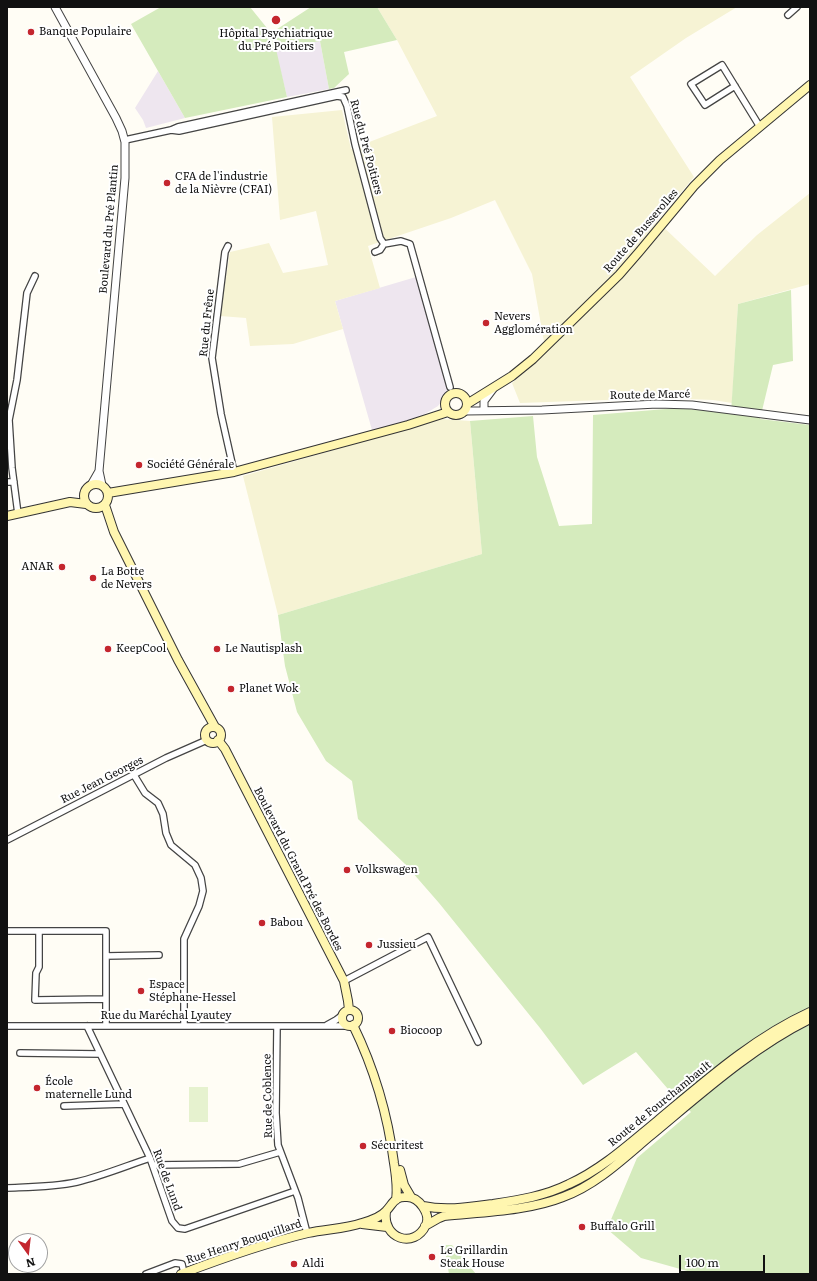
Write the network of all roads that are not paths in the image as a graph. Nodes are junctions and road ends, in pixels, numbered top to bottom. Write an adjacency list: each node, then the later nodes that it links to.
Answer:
1 (55, 7): 9 (street, Boulevard du Pré Plantin)
2 (798, 7): 3 (street)
3 (788, 15)
4 (810, 84): 7 (main road, Route de Busserolles)
5 (735, 86): 5 (street); 7 (street)
6 (343, 97): 8 (street, Rue du Pré Poitiers); 8 (street, Rue du Pré Poitiers); 10 (street, Rue du Pré Poitiers)
7 (760, 127): 14 (main road, Route de Busserolles)
8 (171, 130): 9 (street, Rue du Pré Poitiers)
9 (125, 140): 20 (street, Boulevard du Pré Plantin)
10 (384, 244): 12 (street); 15 (street)
11 (228, 246): 21 (street, Rue du Frêne)
12 (375, 252)
13 (35, 276): 23 (street)
14 (497, 385): 17 (main road, Route de Busserolles); 18 (street)
15 (450, 387): 16 (main road)
16 (449, 401): 17 (main road); 17 (main road); 21 (main road)
17 (466, 405): 18 (street, Route de Marcé)
18 (487, 410): 19 (street, Route de Marcé)
19 (810, 420)
20 (99, 471): 24 (street, Boulevard du Pré Plantin); 25 (street, Boulevard du Pré Plantin)
21 (234, 472): 26 (main road)
22 (7, 482): 23 (street)
23 (14, 482): 32 (street)
24 (91, 485): 25 (main road); 27 (main road)
25 (102, 486): 26 (main road)
26 (108, 493): 30 (main road)
27 (84, 494): 28 (main road); 29 (main road)
28 (70, 502): 29 (main road); 32 (main road)
29 (86, 504): 31 (main road)
30 (105, 505): 31 (main road); 34 (main road)
31 (96, 509): 34 (main road)
32 (18, 514): 33 (main road)
33 (7, 516)
34 (114, 532): 35 (main road)
35 (208, 716): 36 (main road); 37 (main road)
36 (215, 727): 37 (main road); 39 (main road)
37 (207, 730): 38 (main road)
38 (207, 740): 39 (main road); 40 (street, Rue Jean Georges)
39 (218, 740): 46 (main road, Boulevard du Grand Pré des Bordes)
40 (134, 774): 41 (street, Rue Jean Georges); 55 (street)
41 (7, 840)
42 (7, 931): 43 (street)
43 (38, 931): 45 (street); 47 (street)
44 (159, 955): 45 (street)
45 (106, 956): 47 (street)
46 (344, 981): 48 (main road, Boulevard du Grand Pré des Bordes); 58 (street)
47 (106, 999): 54 (street)
48 (346, 1012): 51 (main road); 51 (main road); 57 (street)
49 (810, 1012): 71 (main road, Route de Fourchambault)
50 (810, 1019): 74 (main road)
51 (352, 1025): 57 (street, Rue du Maréchal Lyautey); 63 (main road)
52 (7, 1026): 53 (street, Rue du Maréchal Lyautey)
53 (87, 1026): 54 (street, Rue du Maréchal Lyautey); 60 (street, Rue de Lund)
54 (106, 1026): 55 (street, Rue du Maréchal Lyautey)
55 (184, 1026): 56 (street, Rue du Maréchal Lyautey)
56 (277, 1026): 57 (street, Rue du Maréchal Lyautey); 64 (street, Rue de Coblence)
57 (325, 1026)
58 (478, 1042)
59 (20, 1053): 60 (street)
60 (100, 1054): 61 (street, Rue de Lund)
61 (124, 1104): 62 (street); 65 (street, Rue de Lund)
62 (64, 1106)
63 (393, 1148): 69 (main road); 70 (main road)
64 (280, 1152): 66 (street); 68 (street, Rue de Coblence)
65 (150, 1158): 66 (street, Rue de Lund); 67 (street)
66 (152, 1165): 68 (street, Rue de Lund)
67 (7, 1188)
68 (295, 1191): 76 (street, Rue de Coblence)
69 (411, 1197): 70 (main road); 71 (main road)
70 (396, 1200): 72 (main road)
71 (424, 1206): 74 (main road)
72 (386, 1212): 73 (main road, Rue Henry Bouquillard); 75 (main road)
73 (361, 1224): 75 (main road, Rue Henry Bouquillard); 76 (main road, Rue Henry Bouquillard)
74 (426, 1226): 75 (main road)
75 (387, 1227)
76 (307, 1233): 77 (main road, Rue Henry Bouquillard)
77 (183, 1273): 78 (street)
78 (146, 1274)

